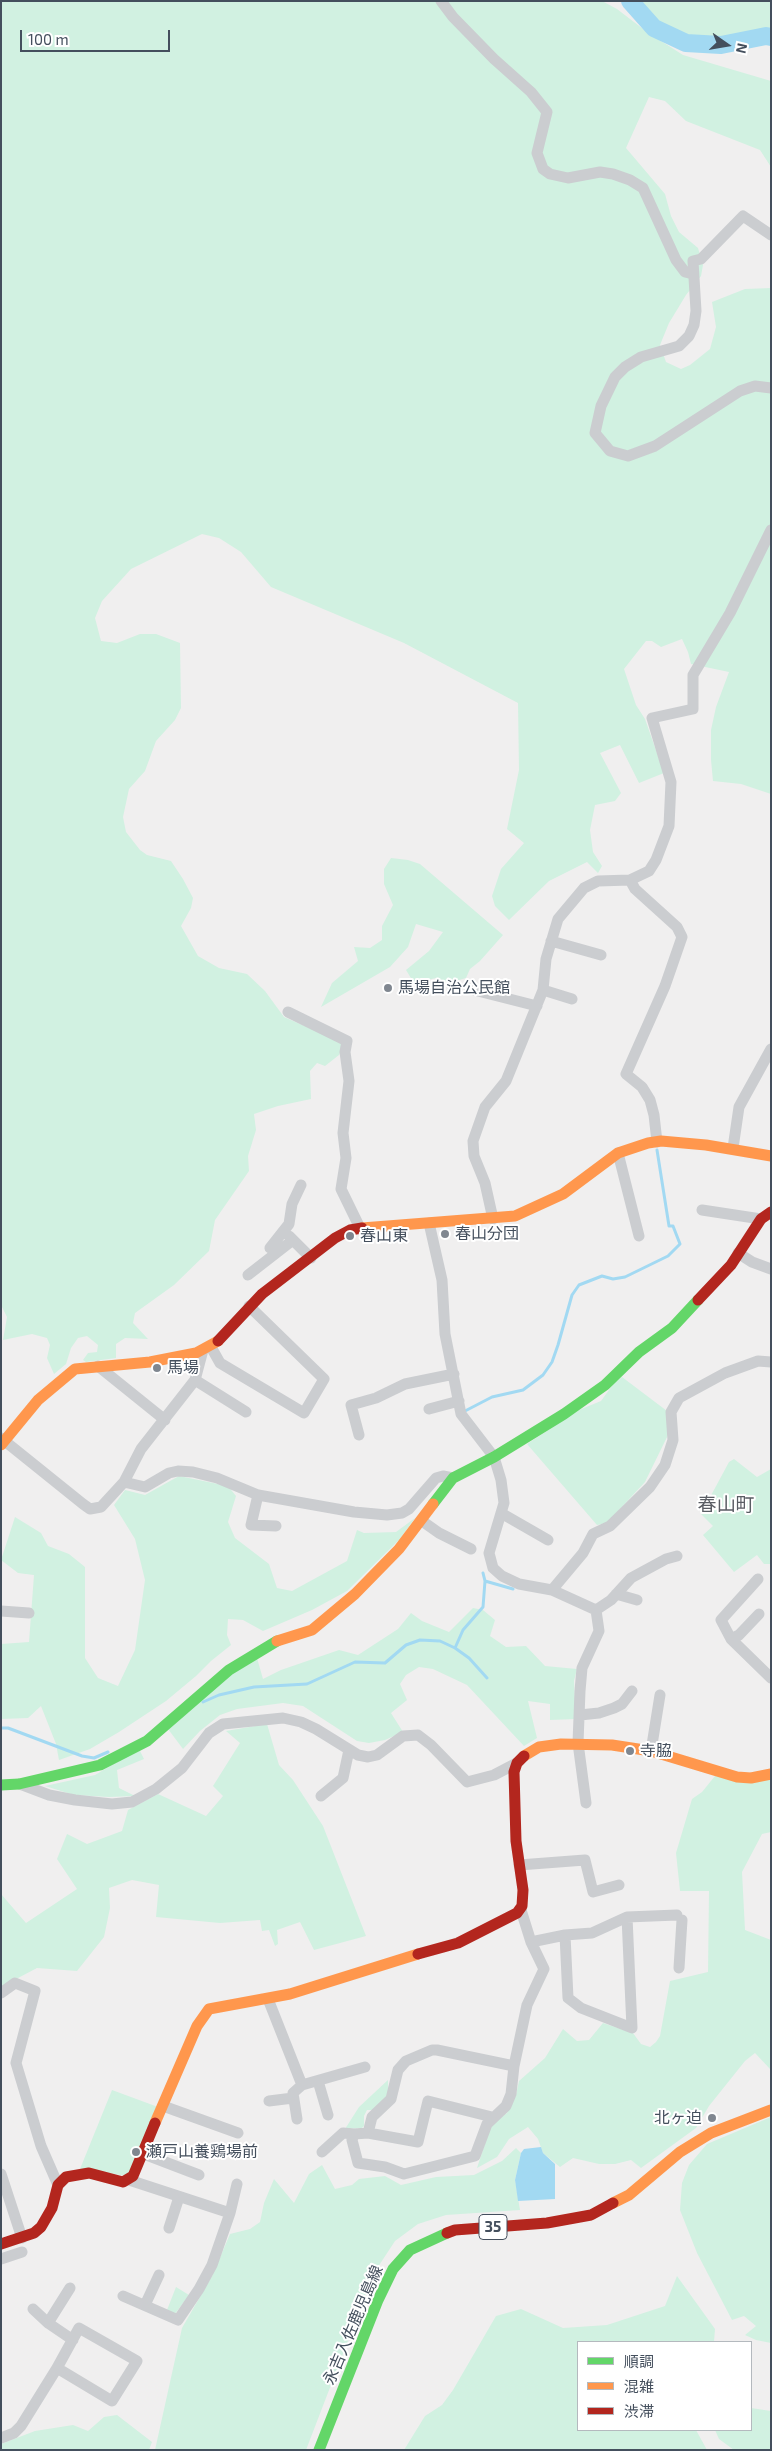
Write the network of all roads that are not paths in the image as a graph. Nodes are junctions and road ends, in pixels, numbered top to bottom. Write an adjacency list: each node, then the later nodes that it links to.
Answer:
1 (441, 1): 3 (street)
2 (771, 235): 3 (street)
3 (693, 274): 4 (street)
4 (771, 388)
5 (771, 530): 6 (street)
6 (630, 880): 7 (street); 15 (street)
7 (551, 941): 8 (street); 10 (street)
8 (601, 955)
9 (470, 989): 12 (street)
10 (543, 990): 11 (street); 12 (street)
11 (572, 999)
12 (537, 1006): 23 (street)
13 (288, 1012): 25 (street)
14 (771, 1049): 16 (street)
15 (657, 1142): 16 (street); 17 (street)
16 (734, 1148): 18 (street)
17 (618, 1153): 23 (street); 27 (street)
18 (771, 1156)
19 (301, 1185): 26 (street)
20 (702, 1210): 22 (street)
21 (771, 1212): 22 (street)
22 (761, 1218): 30 (street)
23 (494, 1219): 24 (street)
24 (429, 1223): 25 (street); 38 (street)
25 (360, 1228): 31 (street)
26 (284, 1230): 28 (street); 29 (street)
27 (639, 1236)
28 (293, 1240): 31 (street); 33 (street)
29 (270, 1248)
30 (738, 1252): 32 (street); 46 (street)
31 (310, 1258): 34 (street)
32 (771, 1269)
33 (248, 1275)
34 (249, 1306): 35 (street); 35 (street)
35 (207, 1349): 37 (street); 39 (street)
36 (771, 1362): 57 (street)
37 (98, 1366): 43 (street); 45 (street)
38 (454, 1374): 40 (street); 44 (street)
39 (195, 1380): 42 (street); 43 (street)
40 (459, 1401): 41 (street); 46 (street)
41 (429, 1409)
42 (246, 1412)
43 (165, 1420): 48 (street)
44 (359, 1435)
45 (2, 1441): 48 (street)
46 (494, 1456): 47 (street); 50 (street)
47 (453, 1478): 49 (street); 51 (street)
48 (124, 1482): 49 (street)
49 (258, 1495): 52 (street)
50 (501, 1513): 53 (street); 57 (street)
51 (422, 1521): 54 (street); 74 (street)
52 (276, 1526)
53 (548, 1540)
54 (472, 1549)
55 (677, 1556): 58 (street)
56 (758, 1579): 64 (street)
57 (552, 1590): 60 (street)
58 (616, 1594): 59 (street); 60 (street)
59 (637, 1600)
60 (596, 1610): 68 (street)
61 (1, 1611): 62 (street)
62 (29, 1613)
63 (759, 1614): 64 (street)
64 (731, 1639): 65 (street)
65 (771, 1678)
66 (632, 1691): 68 (street)
67 (660, 1695): 71 (street)
68 (580, 1715): 69 (street)
69 (578, 1743): 71 (street); 72 (street); 77 (street)
70 (349, 1750): 72 (street); 74 (street); 76 (street)
71 (651, 1751): 73 (street)
72 (517, 1763): 78 (street)
73 (771, 1774)
74 (19, 1784): 75 (street)
75 (1, 1785)
76 (321, 1796)
77 (586, 1803)
78 (519, 1865): 79 (street); 80 (street)
79 (619, 1885)
80 (520, 1910): 83 (street); 86 (street)
81 (627, 1917): 82 (street); 82 (street); 84 (street)
82 (565, 1935): 83 (street)
83 (530, 1942): 87 (street)
84 (679, 1968)
85 (1, 1993): 107 (street)
86 (268, 1999): 90 (street); 93 (street)
87 (514, 2066): 96 (street); 98 (street)
88 (365, 2067): 89 (street)
89 (318, 2081): 90 (street); 95 (street)
90 (302, 2085): 91 (street)
91 (293, 2098): 92 (street); 97 (street)
92 (269, 2101)
93 (163, 2106): 99 (street); 102 (street)
94 (771, 2110): 124 (street, 永吉入佐鹿児島線 / 35)
95 (328, 2115)
96 (492, 2117): 98 (street); 100 (street)
97 (297, 2119)
98 (368, 2133): 100 (street)
99 (238, 2134)
100 (354, 2134): 101 (street)
101 (322, 2152)
102 (144, 2154): 104 (street); 105 (street)
103 (1, 2174): 111 (street)
104 (199, 2175)
105 (129, 2180): 107 (street); 108 (street)
106 (237, 2184): 109 (street)
107 (58, 2185): 111 (street)
108 (179, 2197): 109 (street); 110 (street)
109 (230, 2213): 118 (street)
110 (169, 2228)
111 (22, 2238): 112 (street)
112 (1, 2244)
113 (22, 2252): 114 (street)
114 (1, 2259)
115 (159, 2275): 118 (street)
116 (70, 2288): 120 (street)
117 (123, 2296): 118 (street)
118 (145, 2306)
119 (34, 2309): 120 (street)
120 (48, 2323): 121 (street)
121 (73, 2340): 122 (street); 122 (street)
122 (57, 2368): 123 (street)
123 (1, 2438)
124 (319, 2450)

